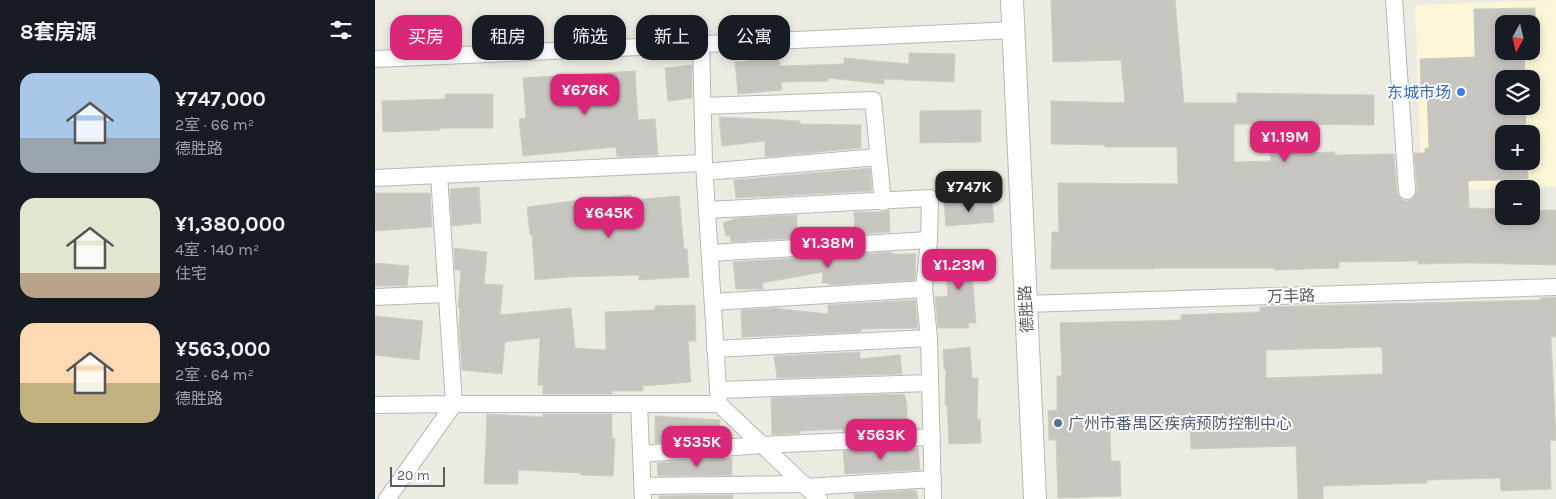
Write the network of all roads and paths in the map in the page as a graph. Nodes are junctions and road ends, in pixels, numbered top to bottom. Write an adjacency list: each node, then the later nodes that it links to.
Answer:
1 (1013, 0): 3 (street, 德胜路)
2 (1394, 0): 13 (street)
3 (1014, 30): 4 (street); 23 (street, 德胜路)
4 (708, 44)
5 (636, 47): 6 (street)
6 (375, 59)
7 (702, 60): 8 (street)
8 (703, 106): 9 (street); 10 (street)
9 (878, 157): 10 (street); 14 (street)
10 (705, 167): 11 (street); 15 (street)
11 (439, 175): 12 (street); 20 (street)
12 (375, 178)
13 (1407, 191)
14 (883, 202): 15 (street); 16 (street)
15 (707, 210): 17 (street)
16 (929, 240): 17 (street); 19 (street)
17 (709, 253): 22 (street)
18 (1556, 287): 23 (street, 万丰路)
19 (925, 289): 22 (street); 24 (street)
20 (446, 294): 21 (street); 28 (street)
21 (375, 297)
22 (713, 302): 25 (street)
23 (1026, 304): 40 (street, 德胜路)
24 (929, 338): 25 (street); 26 (street)
25 (715, 349): 27 (street)
26 (930, 383): 27 (street); 31 (street)
27 (718, 397): 29 (street); 32 (street)
28 (454, 404): 29 (street); 30 (street); 37 (street)
29 (639, 404): 33 (street)
30 (375, 405)
31 (932, 437): 32 (street); 34 (street)
32 (762, 445): 33 (street); 35 (street)
33 (641, 454): 36 (street)
34 (933, 479): 35 (street); 39 (street)
35 (805, 485): 36 (street); 38 (street)
36 (643, 493)
37 (387, 499)
38 (819, 499)
39 (933, 499)
40 (1035, 499)

